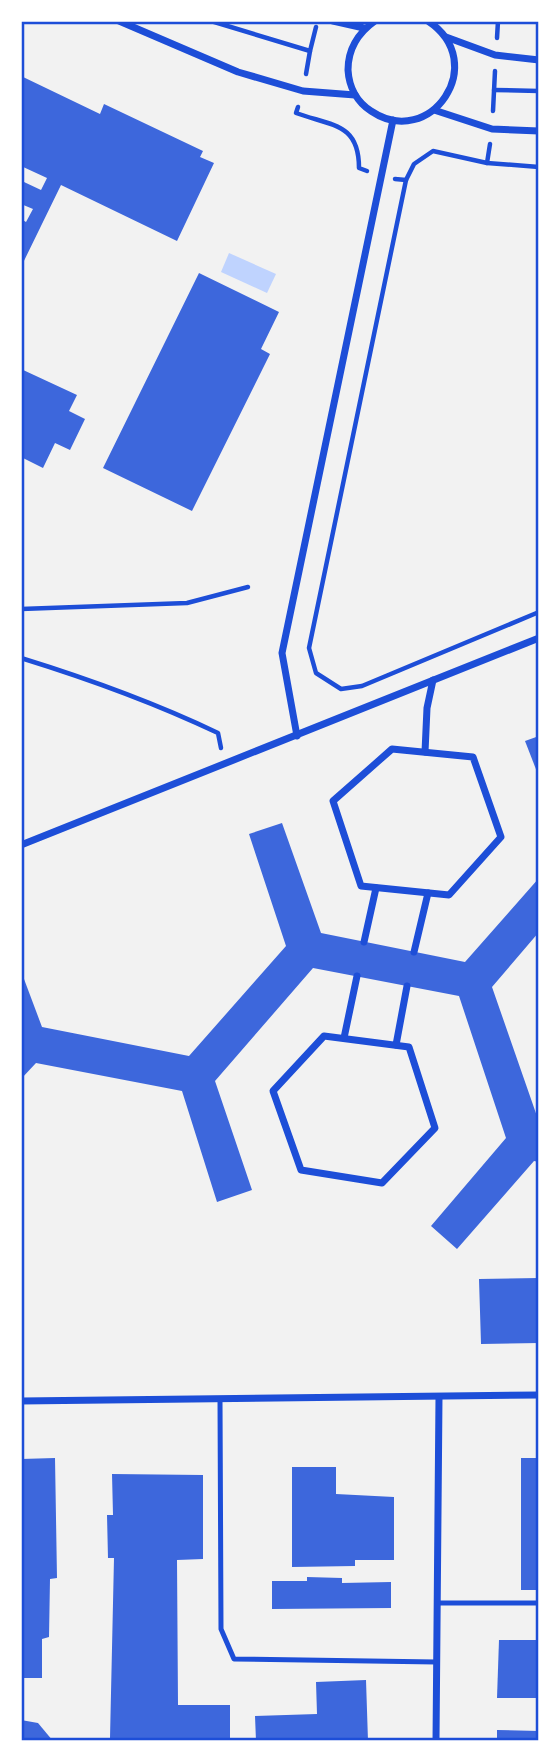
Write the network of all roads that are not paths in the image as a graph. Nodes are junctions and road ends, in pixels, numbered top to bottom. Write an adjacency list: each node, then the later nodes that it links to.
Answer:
1 (119, 21): 8 (street)
2 (333, 21): 5 (street)
3 (375, 21): 5 (street)
4 (428, 21): 6 (street)
5 (364, 28): 8 (street)
6 (446, 37): 7 (street); 9 (street)
7 (539, 60)
8 (355, 95): 10 (street)
9 (434, 110): 10 (street); 11 (street)
10 (393, 120): 14 (street)
11 (539, 131)
12 (539, 638): 13 (street)
13 (433, 680): 14 (street); 15 (street)
14 (297, 736): 16 (street)
15 (425, 752): 17 (street); 18 (street)
16 (21, 845)
17 (376, 888): 18 (street); 19 (street)
18 (428, 893): 20 (street)
19 (364, 942)
20 (414, 952)
21 (357, 976): 23 (street)
22 (407, 986): 24 (street)
23 (344, 1038): 24 (street); 24 (street)
24 (396, 1045)
25 (539, 1395): 26 (street)
26 (439, 1396): 27 (street); 29 (street)
27 (220, 1399): 28 (street); 31 (lane)
28 (21, 1401)
29 (437, 1602): 30 (lane); 31 (street)
30 (539, 1603)
31 (436, 1662): 32 (street)
32 (436, 1741)

